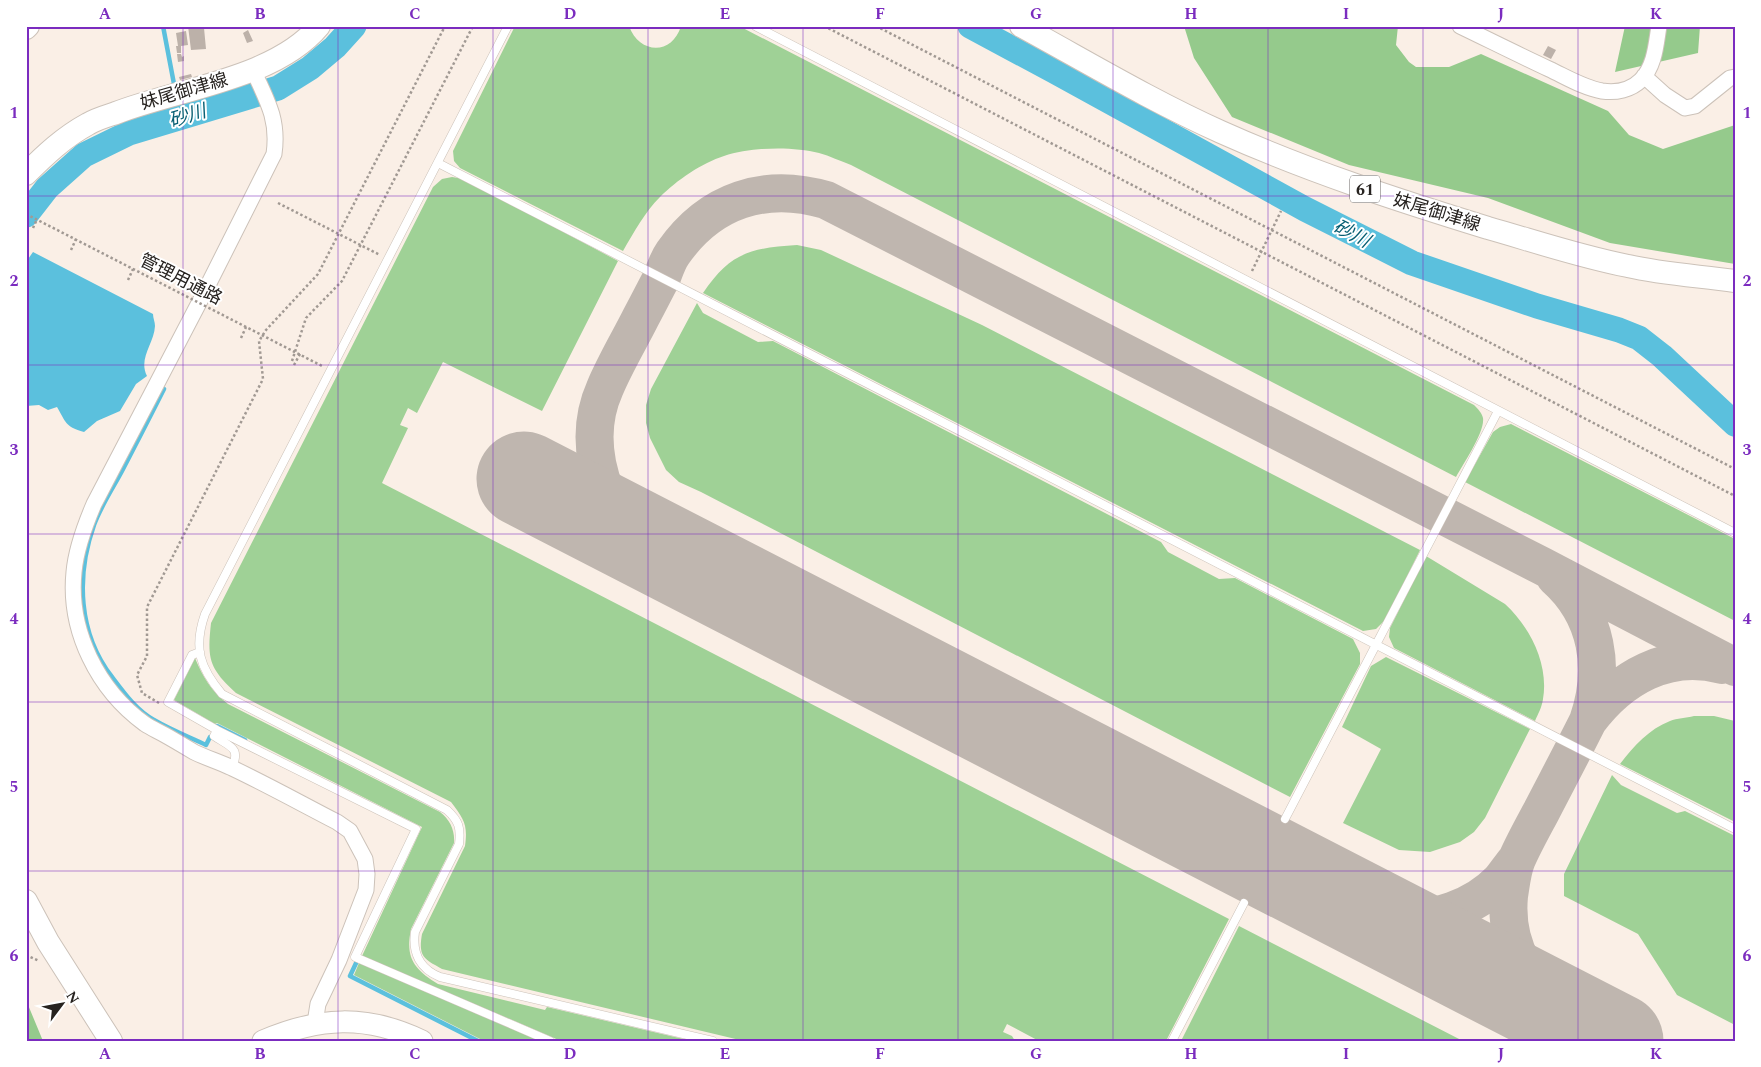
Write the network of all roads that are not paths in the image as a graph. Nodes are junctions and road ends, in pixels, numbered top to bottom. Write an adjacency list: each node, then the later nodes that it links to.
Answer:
1 (319, 26): 9 (main road, 妹尾御津線)
2 (508, 26): 10 (lane)
3 (755, 26): 13 (lane)
4 (1021, 26): 12 (main road, 妹尾御津線 / 61)
5 (1460, 26): 7 (street)
6 (1659, 26): 7 (street)
7 (1644, 76): 8 (street)
8 (1735, 77)
9 (259, 84): 11 (main road, 妹尾御津線); 18 (street)
10 (438, 163): 15 (lane); 16 (lane)
11 (26, 174)
12 (1735, 281)
13 (1498, 411): 14 (lane); 15 (lane)
14 (1735, 533)
15 (1375, 645): 19 (lane); 20 (lane)
16 (200, 652): 17 (lane); 24 (lane)
17 (217, 730): 18 (lane); 28 (lane)
18 (232, 768): 23 (street)
19 (1284, 819)
20 (1735, 829)
21 (26, 901): 25 (main road)
22 (1244, 904): 29 (lane)
23 (315, 1023): 26 (main road); 27 (main road)
24 (710, 1040)
25 (111, 1041)
26 (263, 1041)
27 (422, 1041)
28 (550, 1041)
29 (1172, 1041)

